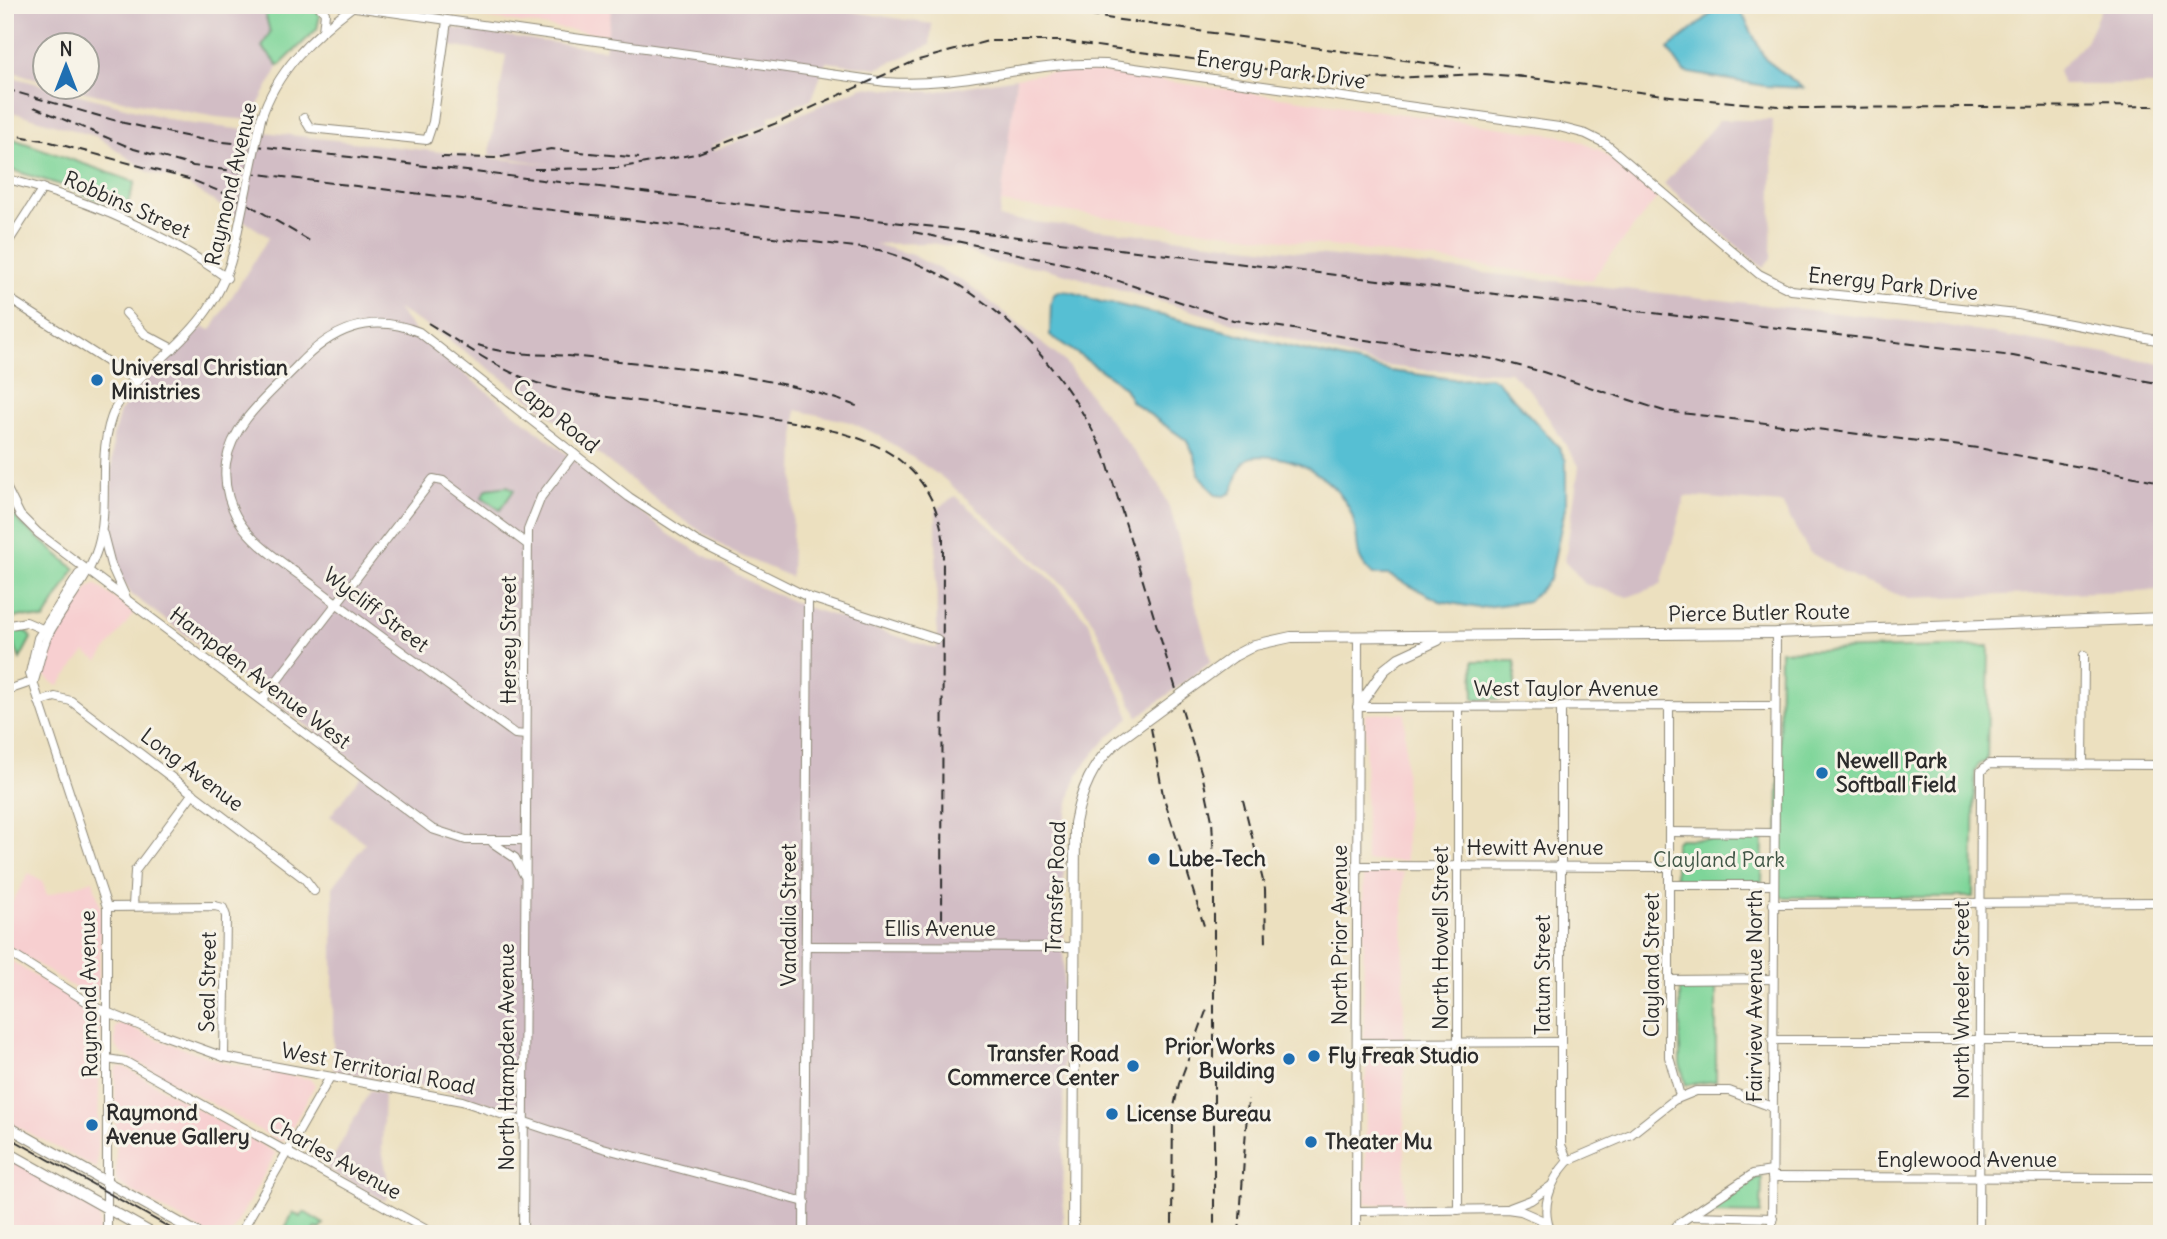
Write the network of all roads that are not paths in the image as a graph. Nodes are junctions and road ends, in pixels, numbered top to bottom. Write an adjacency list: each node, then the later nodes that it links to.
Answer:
1 (318, 5): 7 (street)
2 (341, 5): 4 (street, Energy Park Drive)
3 (381, 5): 5 (street)
4 (354, 6): 5 (street, Energy Park Drive); 7 (street, Raymond Avenue)
5 (389, 12): 6 (street, Energy Park Drive)
6 (447, 21): 8 (street); 15 (street, Energy Park Drive)
7 (323, 31): 12 (street, Raymond Avenue, bridge)
8 (304, 118)
9 (5, 178): 10 (street, Robbins Street)
10 (43, 188): 11 (street); 12 (street, Robbins Street)
11 (5, 247)
12 (227, 278): 16 (street, Raymond Avenue)
13 (5, 296): 17 (street)
14 (126, 313): 16 (street)
15 (2162, 341)
16 (173, 349): 17 (street, Raymond Avenue)
17 (137, 381): 21 (street, Raymond Avenue)
18 (574, 454): 20 (street, Capp Road); 22 (street, Hersey Street); 24 (street, Capp Road)
19 (5, 485): 23 (street, Hampden Avenue West)
20 (227, 491): 26 (street, Wycliff Street)
21 (102, 526): 23 (street, Raymond Avenue); 25 (street)
22 (527, 544): 26 (street); 44 (street, Hersey Street)
23 (88, 569): 25 (street, Hampden Avenue West); 29 (street, Raymond Avenue)
24 (808, 597): 33 (street, Capp Road); 65 (street, Vandalia Street)
25 (128, 600): 37 (street, Hampden Avenue West)
26 (335, 602): 37 (street); 44 (street, Wycliff Street)
27 (2162, 618): 30 (main road, Pierce Butler Route)
28 (5, 626): 29 (street)
29 (46, 631): 35 (street, Raymond Avenue)
30 (1776, 633): 32 (main road, Pierce Butler Route); 40 (street, Fairview Avenue North)
31 (1357, 637): 32 (main road, Pierce Butler Route); 41 (street, North Prior Avenue); 66 (main road, Transfer Road, bridge)
32 (1444, 638): 41 (main road)
33 (937, 639)
34 (2084, 655): 45 (street)
35 (34, 681): 36 (street); 38 (street, Raymond Avenue)
36 (5, 691)
37 (262, 700): 50 (street, Hampden Avenue West)
38 (39, 702): 47 (street, Long Avenue); 64 (street, Raymond Avenue)
39 (1669, 706): 40 (street, West Taylor Avenue); 42 (street, West Taylor Avenue); 48 (street, Clayland Street)
40 (1775, 706): 49 (street, Fairview Avenue North)
41 (1358, 707): 43 (street, West Taylor Avenue); 52 (street, North Prior Avenue)
42 (1560, 707): 43 (street, West Taylor Avenue); 54 (street, Tatum Street)
43 (1458, 708): 53 (street, North Howell Street)
44 (526, 735): 51 (street, Hersey Street)
45 (2083, 765): 46 (street); 62 (street, North Wheeler Street)
46 (2162, 765)
47 (193, 793): 59 (street, Long Avenue); 63 (street)
48 (1669, 832): 49 (street); 55 (street, Clayland Street)
49 (1773, 833): 58 (street, Fairview Avenue North)
50 (487, 840): 51 (street, Hampden Avenue West); 56 (street)
51 (525, 840): 56 (street, North Hampden Avenue)
52 (1358, 866): 53 (street, Hewitt Avenue); 75 (street, North Prior Avenue)
53 (1458, 866): 54 (street, Hewitt Avenue); 76 (street, North Howell Street)
54 (1560, 866): 55 (street, Hewitt Avenue); 74 (street, Tatum Street)
55 (1670, 867): 57 (street, Clayland Street)
56 (526, 880): 82 (street, North Hampden Avenue)
57 (1669, 885): 58 (street); 69 (street, Clayland Street)
58 (1772, 886): 61 (street, Fairview Avenue North)
59 (314, 891)
60 (2162, 902): 62 (street)
61 (1773, 904): 62 (street); 68 (street, Fairview Avenue North)
62 (1980, 904): 73 (street, North Wheeler Street)
63 (134, 906): 64 (street); 77 (street, Seal Street)
64 (107, 907): 70 (street, Raymond Avenue)
65 (806, 946): 66 (street, Ellis Avenue); 92 (street, Vandalia Street)
66 (1073, 947): 107 (main road, Transfer Road)
67 (5, 950): 70 (street, West Territorial Road)
68 (1773, 979): 69 (street); 71 (street, Fairview Avenue North)
69 (1669, 980): 80 (street, Clayland Street)
70 (108, 1013): 77 (street, West Territorial Road); 78 (street, Raymond Avenue)
71 (1772, 1040): 73 (street); 81 (street, Fairview Avenue North)
72 (2162, 1040): 73 (street)
73 (1980, 1041): 88 (street, North Wheeler Street)
74 (1561, 1042): 76 (street); 86 (street, Tatum Street)
75 (1357, 1043): 76 (street); 96 (street, North Prior Avenue)
76 (1458, 1043): 95 (street, North Howell Street)
77 (225, 1057): 79 (street, West Territorial Road)
78 (107, 1059): 85 (street, Charles Avenue); 90 (street, Raymond Avenue)
79 (330, 1076): 82 (street, West Territorial Road); 85 (street)
80 (1680, 1096): 81 (street); 86 (street)
81 (1772, 1107): 87 (street, Fairview Avenue North)
82 (524, 1122): 92 (street, West Territorial Road); 105 (street, North Hampden Avenue)
83 (5, 1125): 90 (main road)
84 (5, 1151): 93 (main road)
85 (287, 1151): 103 (street); 104 (street, Charles Avenue)
86 (1568, 1161): 91 (street)
87 (1772, 1174): 88 (street, Englewood Avenue); 97 (street, Englewood Avenue); 98 (street, Fairview Avenue North)
88 (1980, 1178): 89 (street, Englewood Avenue); 112 (street, North Wheeler Street)
89 (2162, 1178)
90 (107, 1182): 93 (street, Raymond Avenue); 102 (main road)
91 (1551, 1186): 94 (street); 99 (street)
92 (805, 1202): 106 (street, Vandalia Street)
93 (107, 1208): 100 (street, Raymond Avenue); 101 (main road)
94 (1507, 1209): 95 (street); 99 (street)
95 (1458, 1210): 96 (street)
96 (1356, 1211): 108 (street, North Prior Avenue)
97 (1691, 1216): 98 (street); 110 (street, Englewood Avenue)
98 (1773, 1218): 111 (street, Fairview Avenue North)
99 (1546, 1222): 109 (street)
100 (107, 1234)
101 (153, 1234)
102 (199, 1234)
103 (240, 1234)
104 (434, 1234)
105 (523, 1234)
106 (804, 1234)
107 (1073, 1234)
108 (1356, 1234)
109 (1552, 1234)
110 (1670, 1234)
111 (1772, 1234)
112 (1979, 1234)

